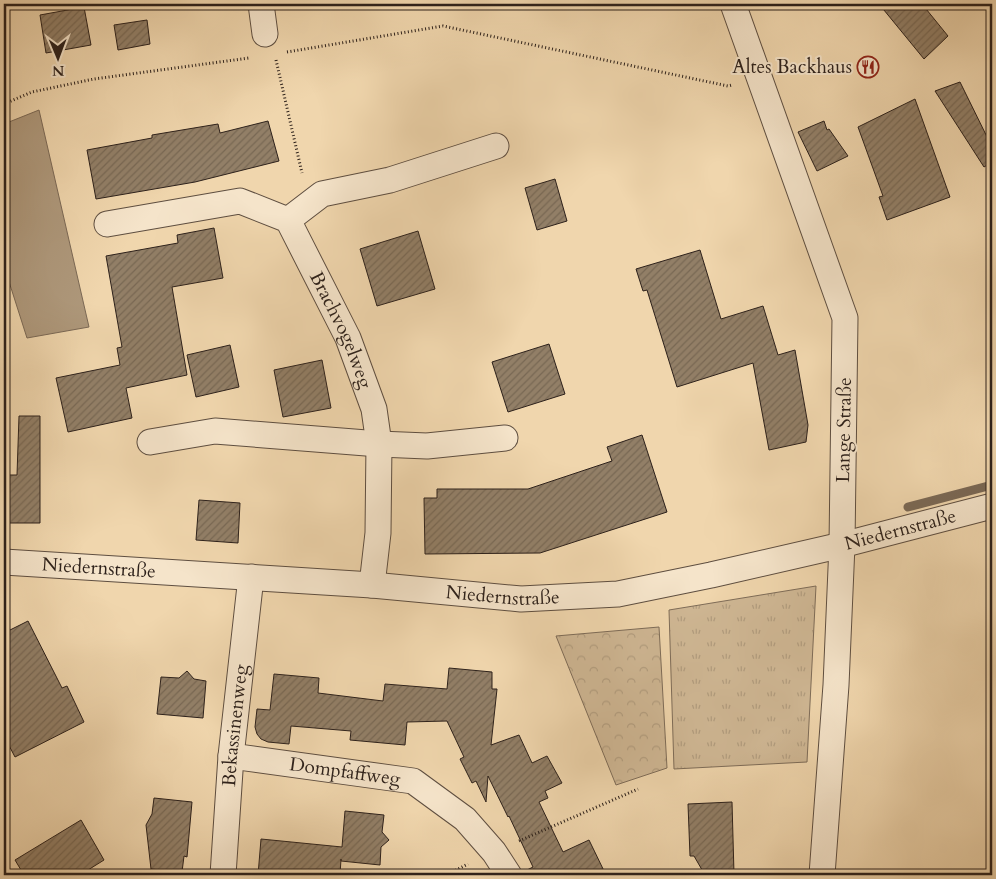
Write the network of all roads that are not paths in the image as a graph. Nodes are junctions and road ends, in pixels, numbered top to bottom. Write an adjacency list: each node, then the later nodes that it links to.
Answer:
1 (261, 4): 3 (street)
2 (733, 4): 11 (street, Lange Straße)
3 (270, 44)
4 (496, 146): 5 (street)
5 (288, 220): 6 (street); 9 (street, Brachvogelweg)
6 (106, 224)
7 (505, 438): 9 (street)
8 (150, 442): 9 (street)
9 (379, 444): 14 (street, Brachvogelweg)
10 (992, 506): 11 (street, Niedernstraße)
11 (842, 545): 14 (street, Niedernstraße); 18 (street, Lange Straße)
12 (4, 562): 13 (street, Niedernstraße)
13 (251, 577): 14 (street, Niedernstraße); 15 (street, Bekassinenweg)
14 (372, 585)
15 (231, 756): 16 (street, Bekassinenweg); 17 (street, Dompfaffweg)
16 (223, 875)
17 (509, 875)
18 (822, 875)

